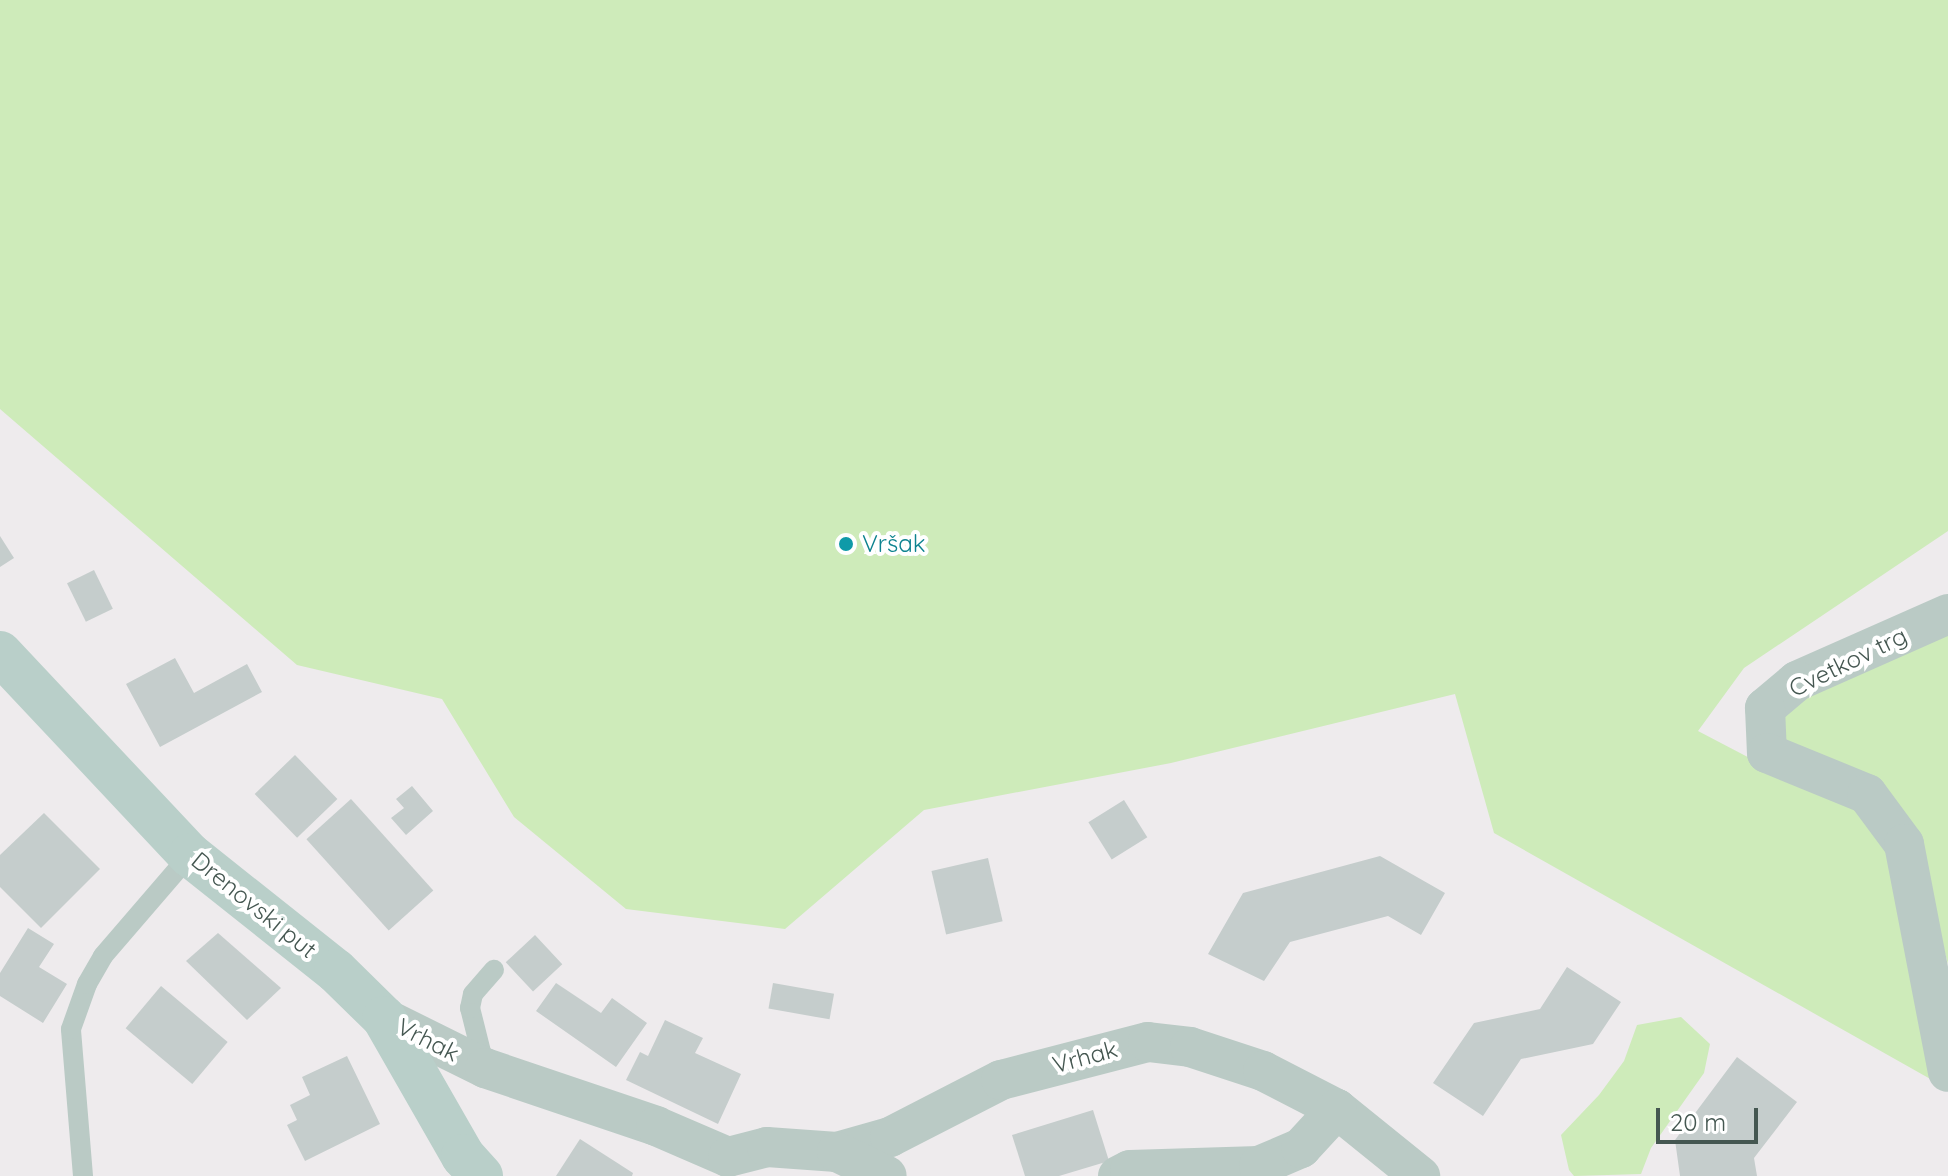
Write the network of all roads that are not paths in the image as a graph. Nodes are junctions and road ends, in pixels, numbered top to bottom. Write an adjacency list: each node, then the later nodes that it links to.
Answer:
1 (1948, 614): 7 (street, Cvetkov trg)
2 (0, 653): 3 (main road, Drenovski put)
3 (190, 855): 5 (main road, Drenovski put); 10 (lane)
4 (494, 970): 6 (lane)
5 (384, 1018): 6 (street, Vrhak); 11 (main road, Drenovski put)
6 (485, 1068): 9 (street, Vrhak)
7 (1948, 1072)
8 (1337, 1109): 9 (street, Vrhak); 13 (street); 14 (street, Vrhak)
9 (837, 1152): 12 (street, Vrhak)
10 (83, 1176)
11 (481, 1176)
12 (887, 1176)
13 (1118, 1176)
14 (1420, 1176)

